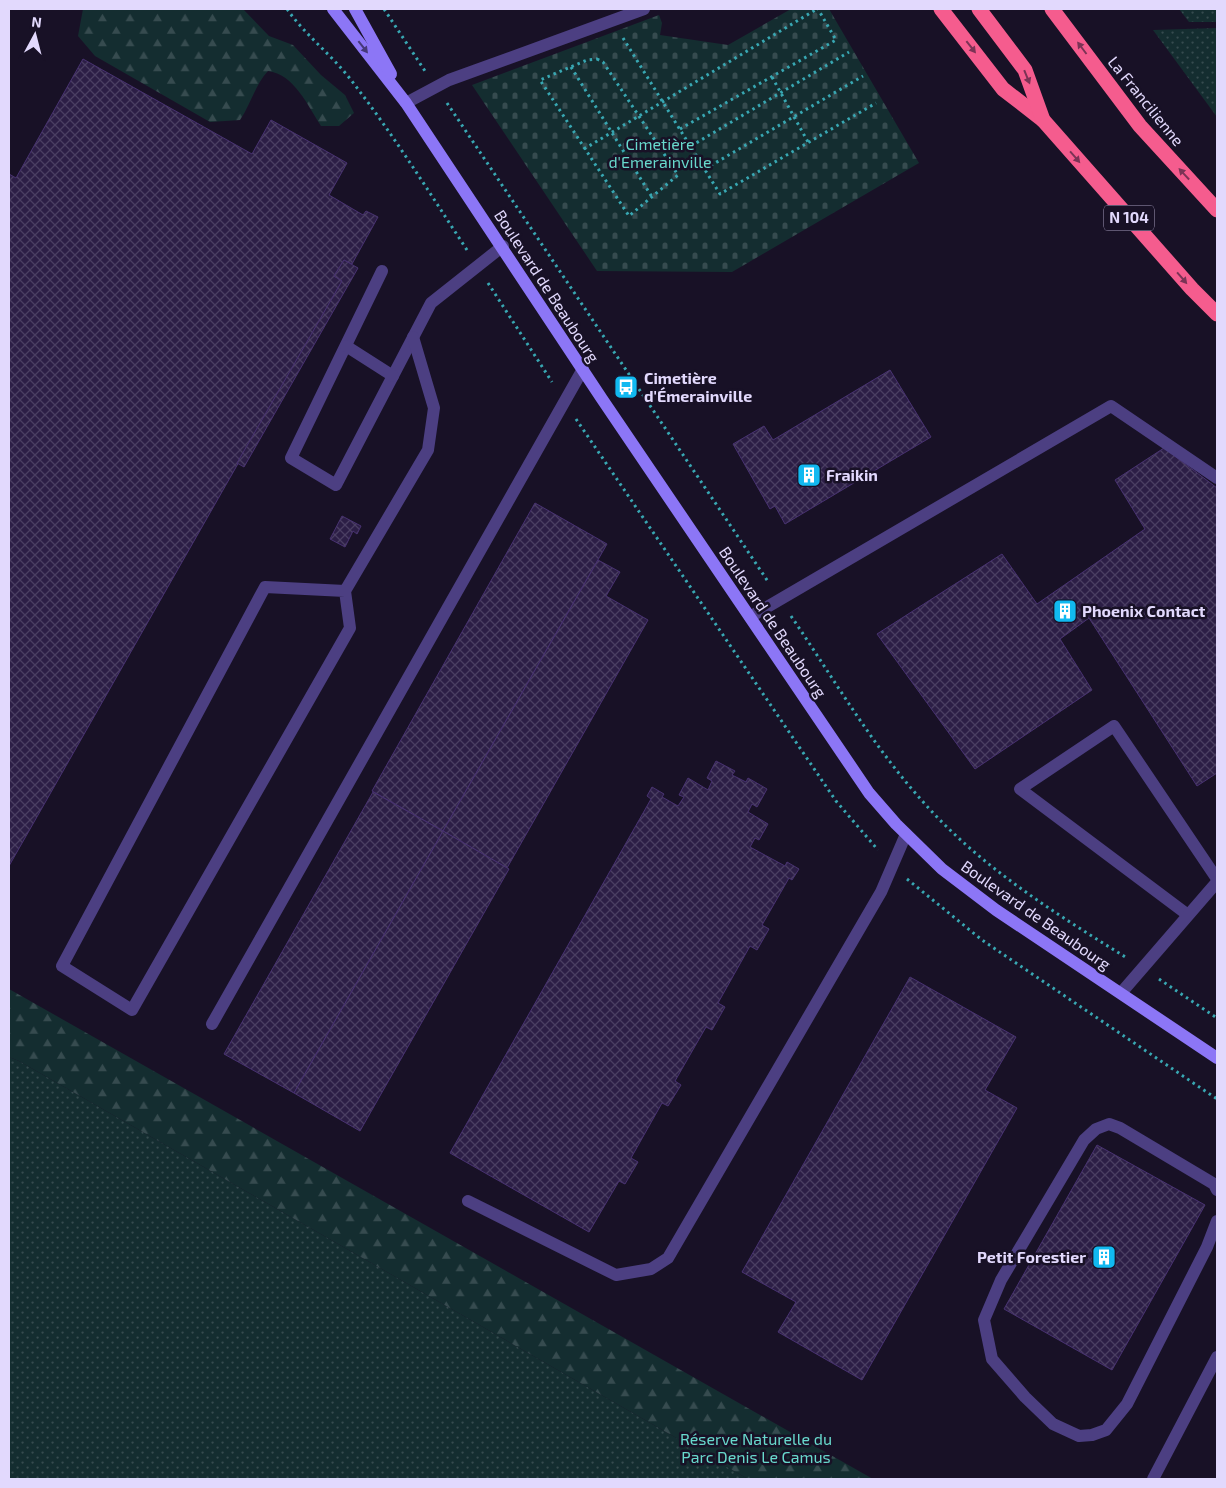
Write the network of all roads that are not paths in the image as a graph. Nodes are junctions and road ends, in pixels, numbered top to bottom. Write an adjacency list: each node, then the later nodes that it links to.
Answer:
1 (333, 9): 7 (main road, Boulevard de Beaubourg, one-way to 7)
2 (355, 9): 7 (main road, Boulevard de Beaubourg)
3 (644, 9): 7 (street)
4 (941, 9): 8 (highway, one-way to 8)
5 (979, 9): 8 (highway, N 104, one-way to 8)
6 (1052, 9): 9 (highway, La Francilienne, one-way to 6)
7 (406, 103): 10 (main road, Boulevard de Beaubourg)
8 (1043, 120): 12 (highway, N 104, one-way to 12)
9 (1217, 210)
10 (503, 246): 13 (street); 15 (main road, Boulevard de Beaubourg)
11 (382, 271): 14 (street)
12 (1217, 314)
13 (413, 337): 16 (street); 18 (street)
14 (346, 346): 16 (street); 16 (street)
15 (583, 369): 19 (main road, Boulevard de Beaubourg); 24 (street)
16 (393, 376)
17 (1217, 478): 19 (street)
18 (345, 591): 18 (street)
19 (750, 617): 20 (main road, Boulevard de Beaubourg)
20 (906, 834): 23 (main road, Boulevard de Beaubourg); 27 (street)
21 (1217, 881): 22 (street); 22 (street)
22 (1188, 915): 23 (street)
23 (1121, 993): 25 (main road, Boulevard de Beaubourg)
24 (212, 1024)
25 (1217, 1058)
26 (1217, 1190): 29 (street)
27 (468, 1201)
28 (1217, 1221): 29 (street)
29 (1212, 1249)
30 (1217, 1357): 31 (street)
31 (1153, 1479)

